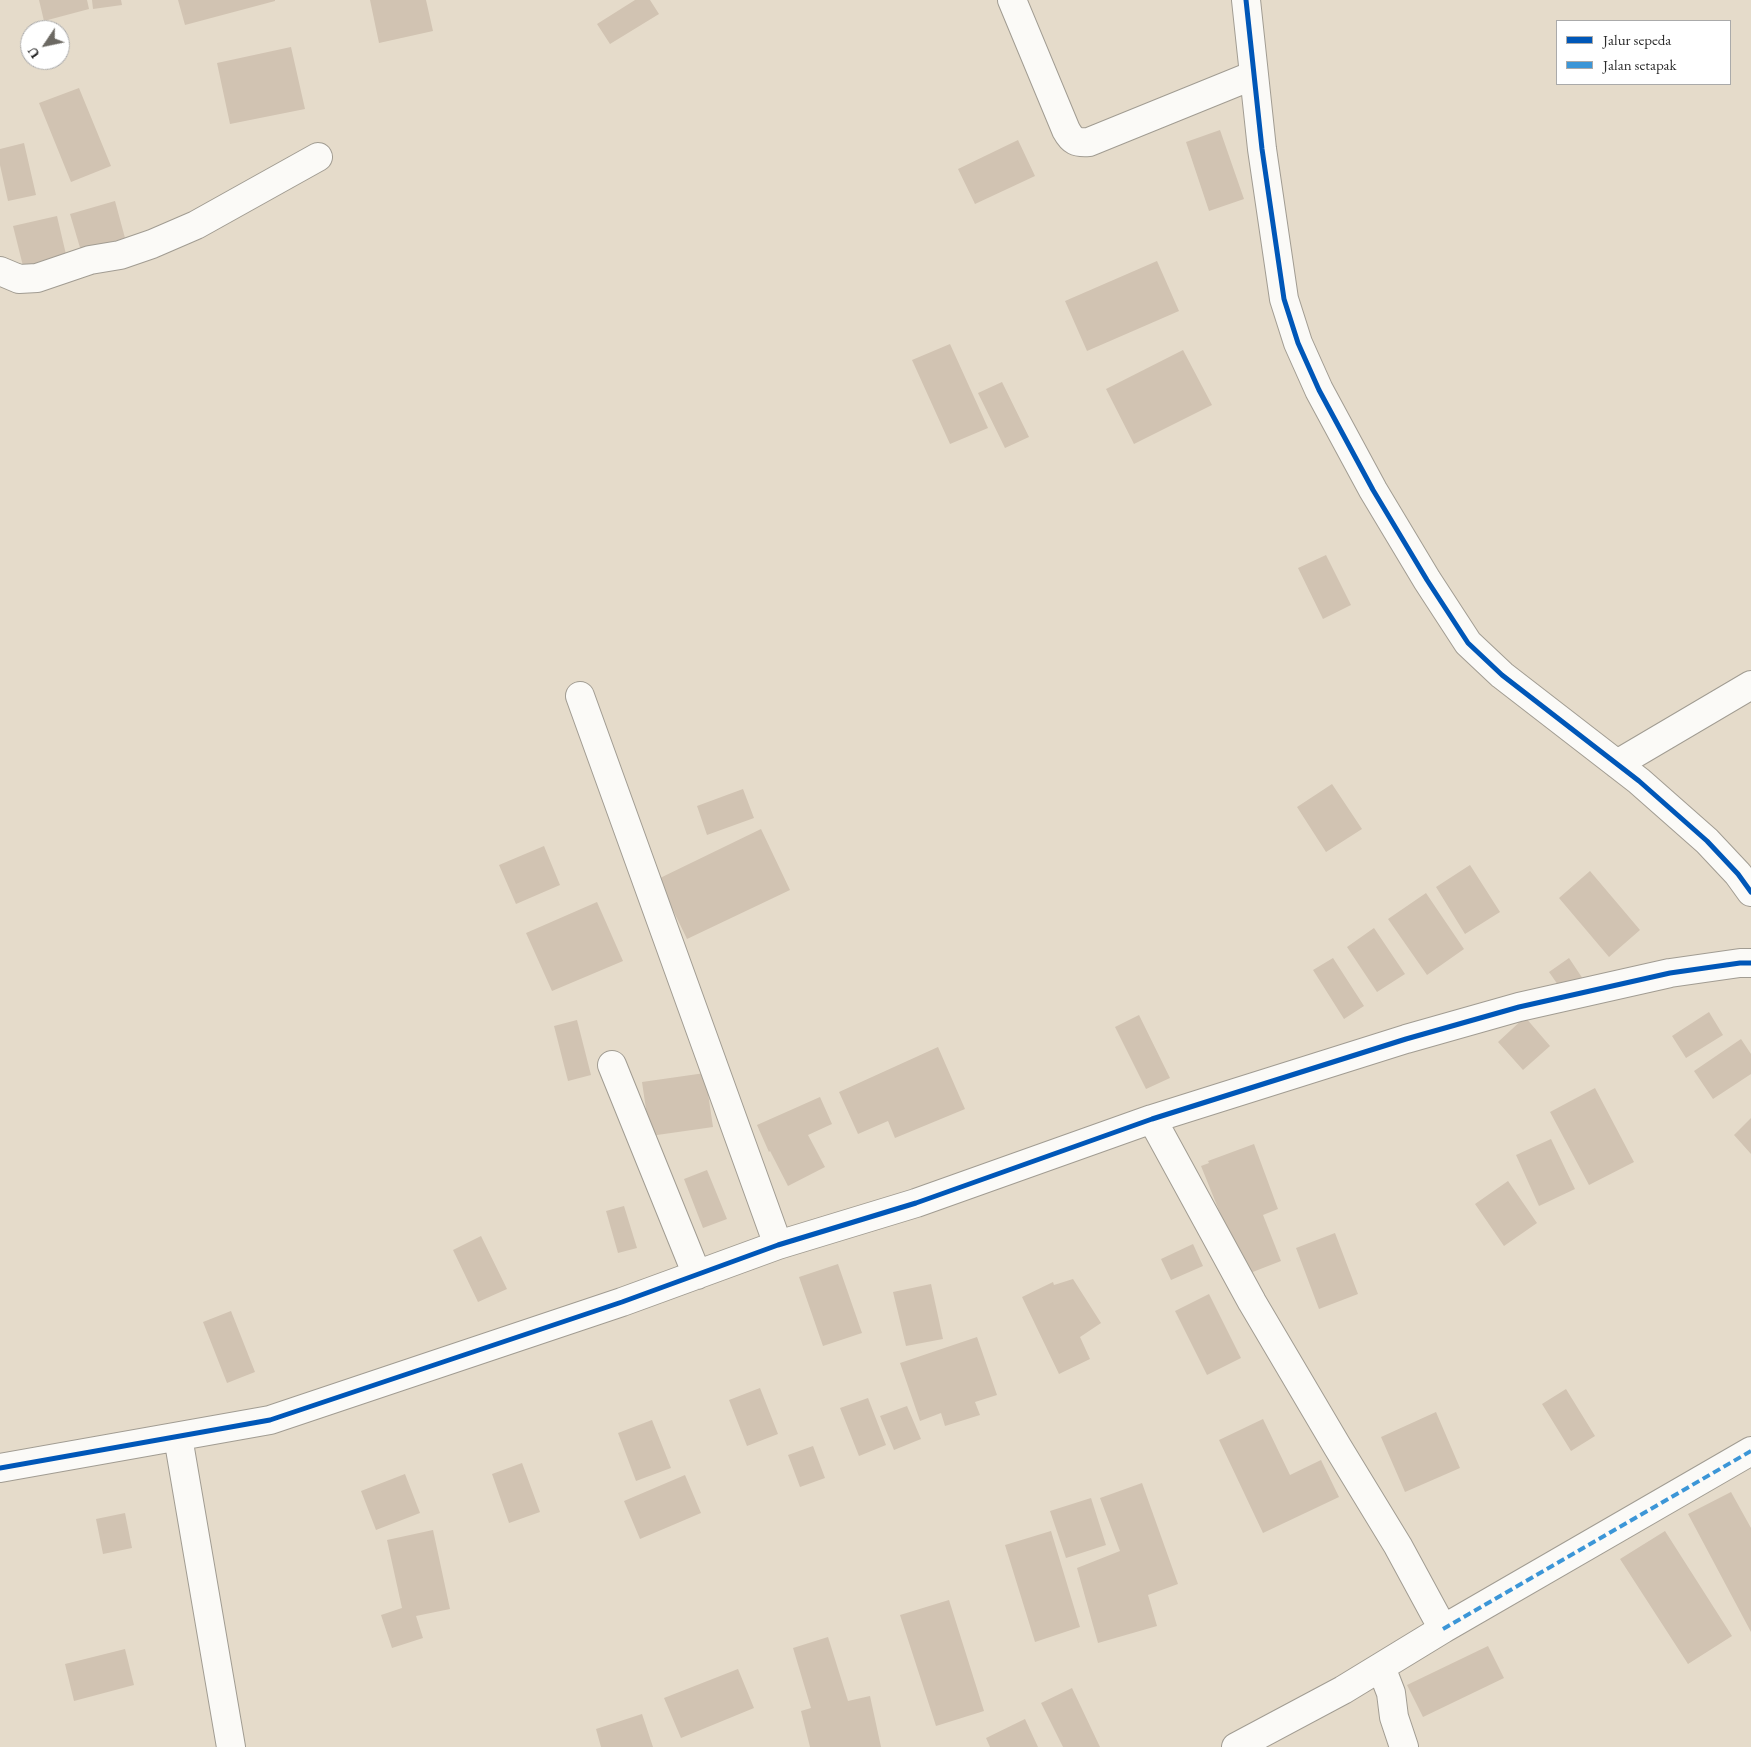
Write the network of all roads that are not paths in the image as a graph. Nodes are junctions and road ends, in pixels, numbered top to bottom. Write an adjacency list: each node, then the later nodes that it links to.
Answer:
1 (1012, 0): 3 (street)
2 (1246, 0): 3 (street)
3 (1254, 75): 8 (street)
4 (318, 157): 5 (street)
5 (0, 271)
6 (1751, 685): 8 (street)
7 (580, 696): 13 (street)
8 (1617, 764): 9 (street)
9 (1751, 892)
10 (1751, 963): 12 (street)
11 (612, 1065): 14 (street)
12 (1152, 1119): 13 (street); 18 (street)
13 (778, 1245): 14 (street)
14 (697, 1275): 15 (street)
15 (178, 1437): 17 (street); 20 (street)
16 (1751, 1451): 18 (street)
17 (0, 1468)
18 (1443, 1629): 19 (street)
19 (1381, 1667): 21 (street); 22 (street)
20 (231, 1747)
21 (1236, 1747)
22 (1404, 1747)

